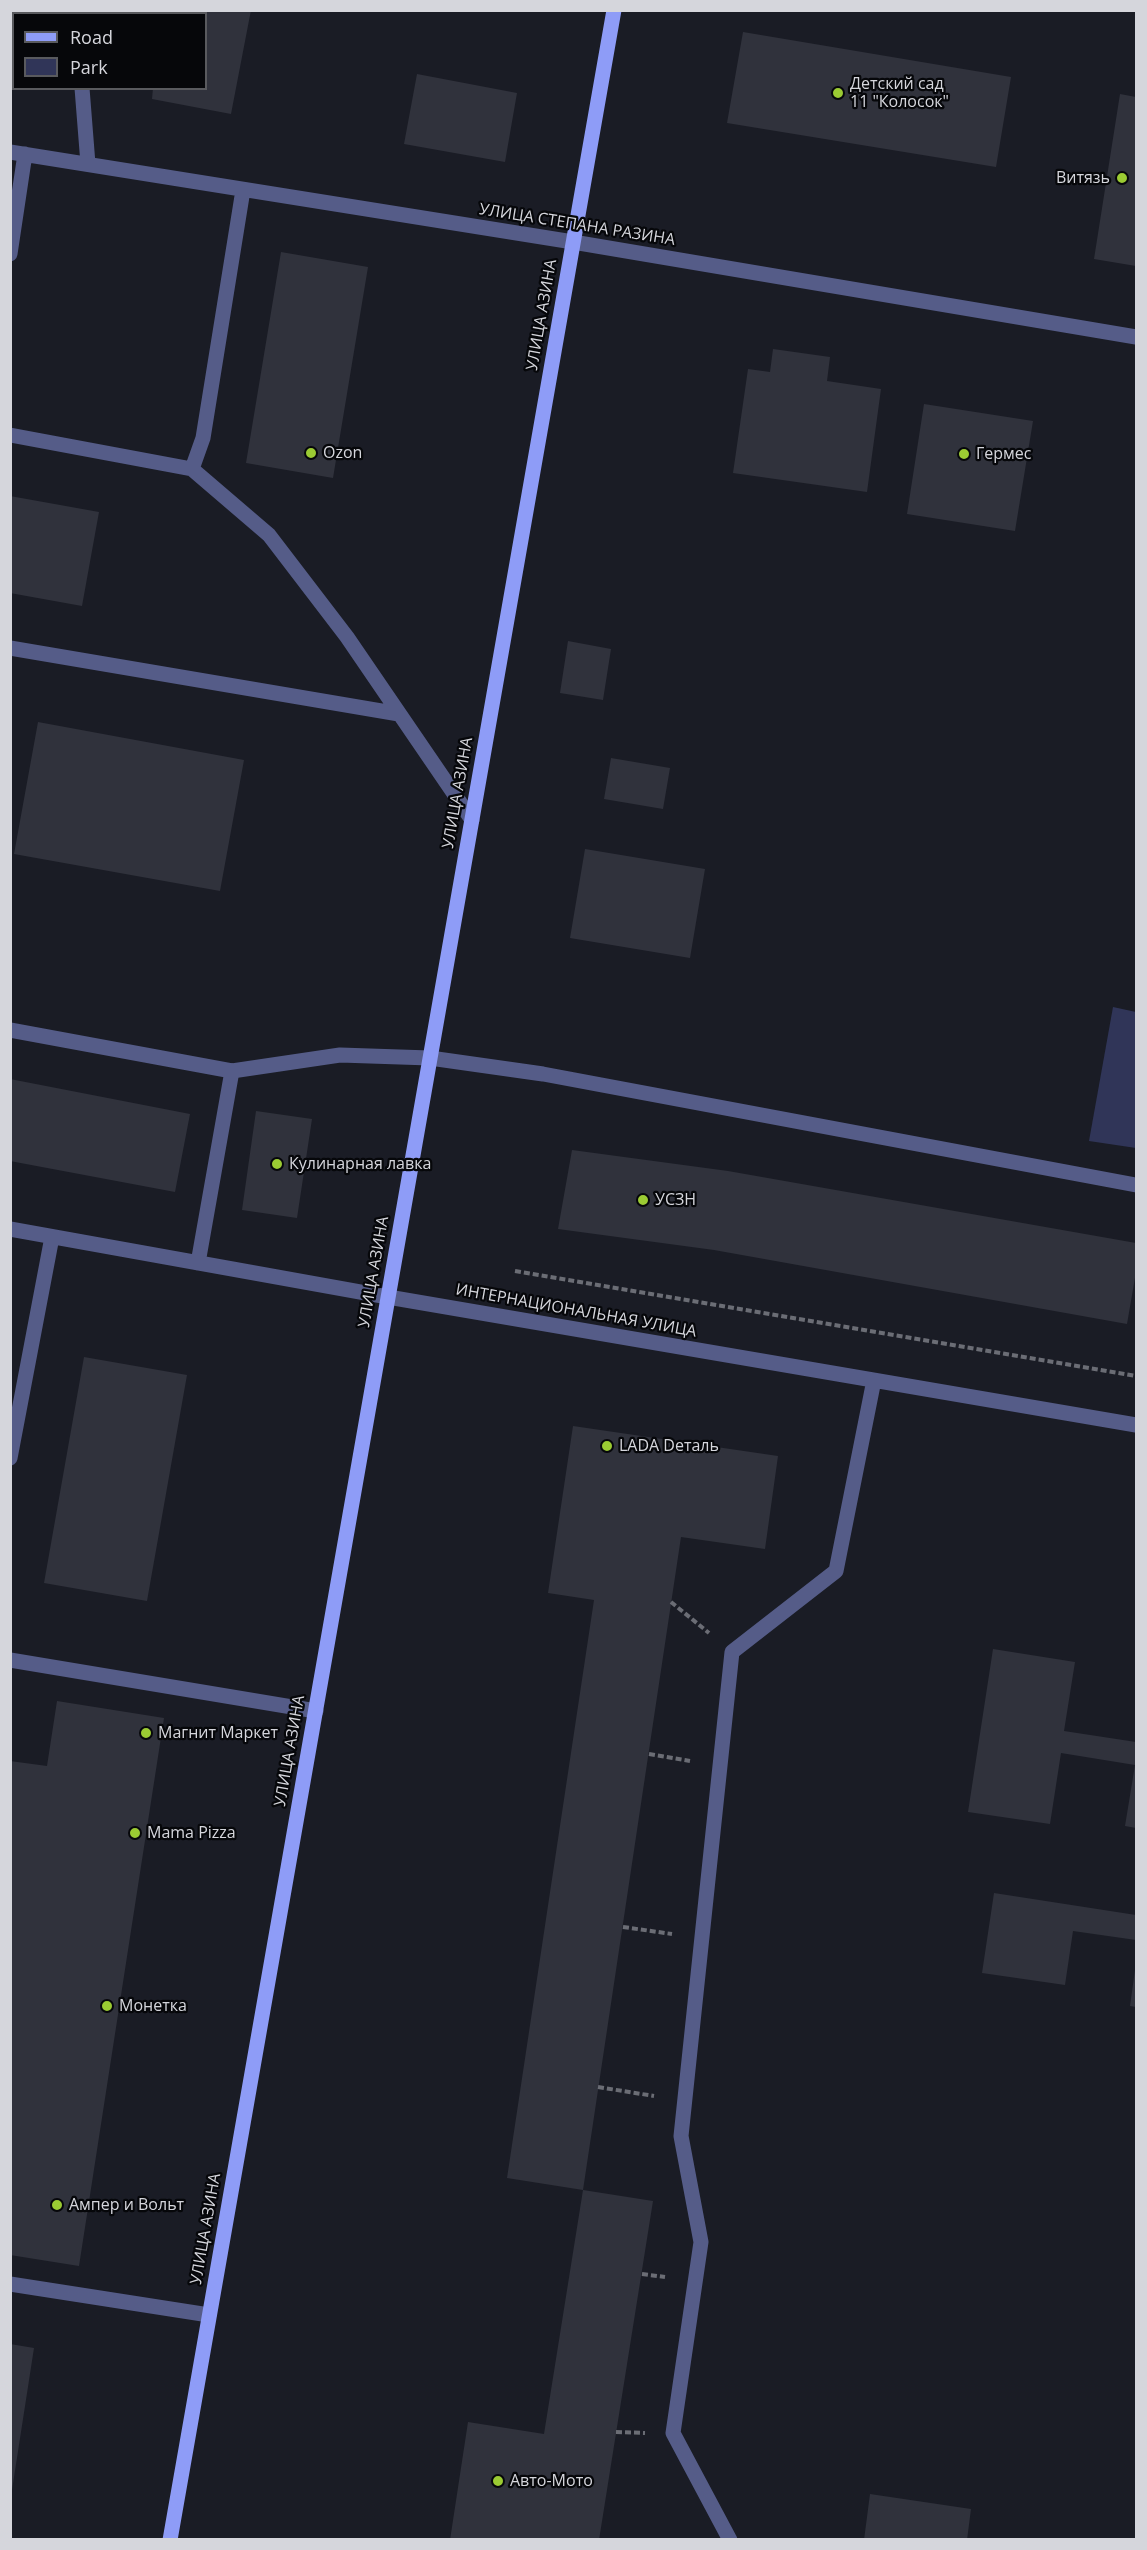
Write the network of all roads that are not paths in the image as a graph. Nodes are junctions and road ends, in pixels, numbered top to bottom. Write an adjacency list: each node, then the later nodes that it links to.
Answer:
1 (614, 10): 6 (main road, УЛИЦА АЗИНА)
2 (82, 90): 4 (street)
3 (18, 153): 4 (street, УЛИЦА СТЕПАНА РАЗИНА); 7 (street)
4 (88, 164): 5 (street, УЛИЦА СТЕПАНА РАЗИНА)
5 (243, 190): 6 (street, УЛИЦА СТЕПАНА РАЗИНА); 10 (street)
6 (573, 242): 8 (street, УЛИЦА СТЕПАНА РАЗИНА); 13 (main road, УЛИЦА АЗИНА)
7 (10, 254)
8 (1137, 338)
9 (10, 435): 10 (street)
10 (192, 469): 12 (street)
11 (10, 648): 12 (street)
12 (399, 714): 13 (street)
13 (472, 820): 15 (main road, УЛИЦА АЗИНА)
14 (10, 1030): 16 (street)
15 (430, 1058): 16 (street); 17 (street); 21 (main road, УЛИЦА АЗИНА)
16 (232, 1071): 20 (street)
17 (1137, 1185)
18 (10, 1229): 19 (street, ИНТЕРНАЦИОНАЛЬНАЯ УЛИЦА)
19 (52, 1237): 20 (street, ИНТЕРНАЦИОНАЛЬНАЯ УЛИЦА); 24 (street)
20 (198, 1263): 21 (street, ИНТЕРНАЦИОНАЛЬНАЯ УЛИЦА)
21 (388, 1297): 22 (street, ИНТЕРНАЦИОНАЛЬНАЯ УЛИЦА); 26 (main road, УЛИЦА АЗИНА)
22 (874, 1380): 23 (street, ИНТЕРНАЦИОНАЛЬНАЯ УЛИЦА); 30 (street)
23 (1137, 1425)
24 (10, 1458)
25 (10, 1660): 26 (street)
26 (316, 1711): 28 (main road, УЛИЦА АЗИНА)
27 (10, 2284): 28 (street)
28 (209, 2315): 29 (main road, УЛИЦА АЗИНА)
29 (170, 2540)
30 (730, 2540)

